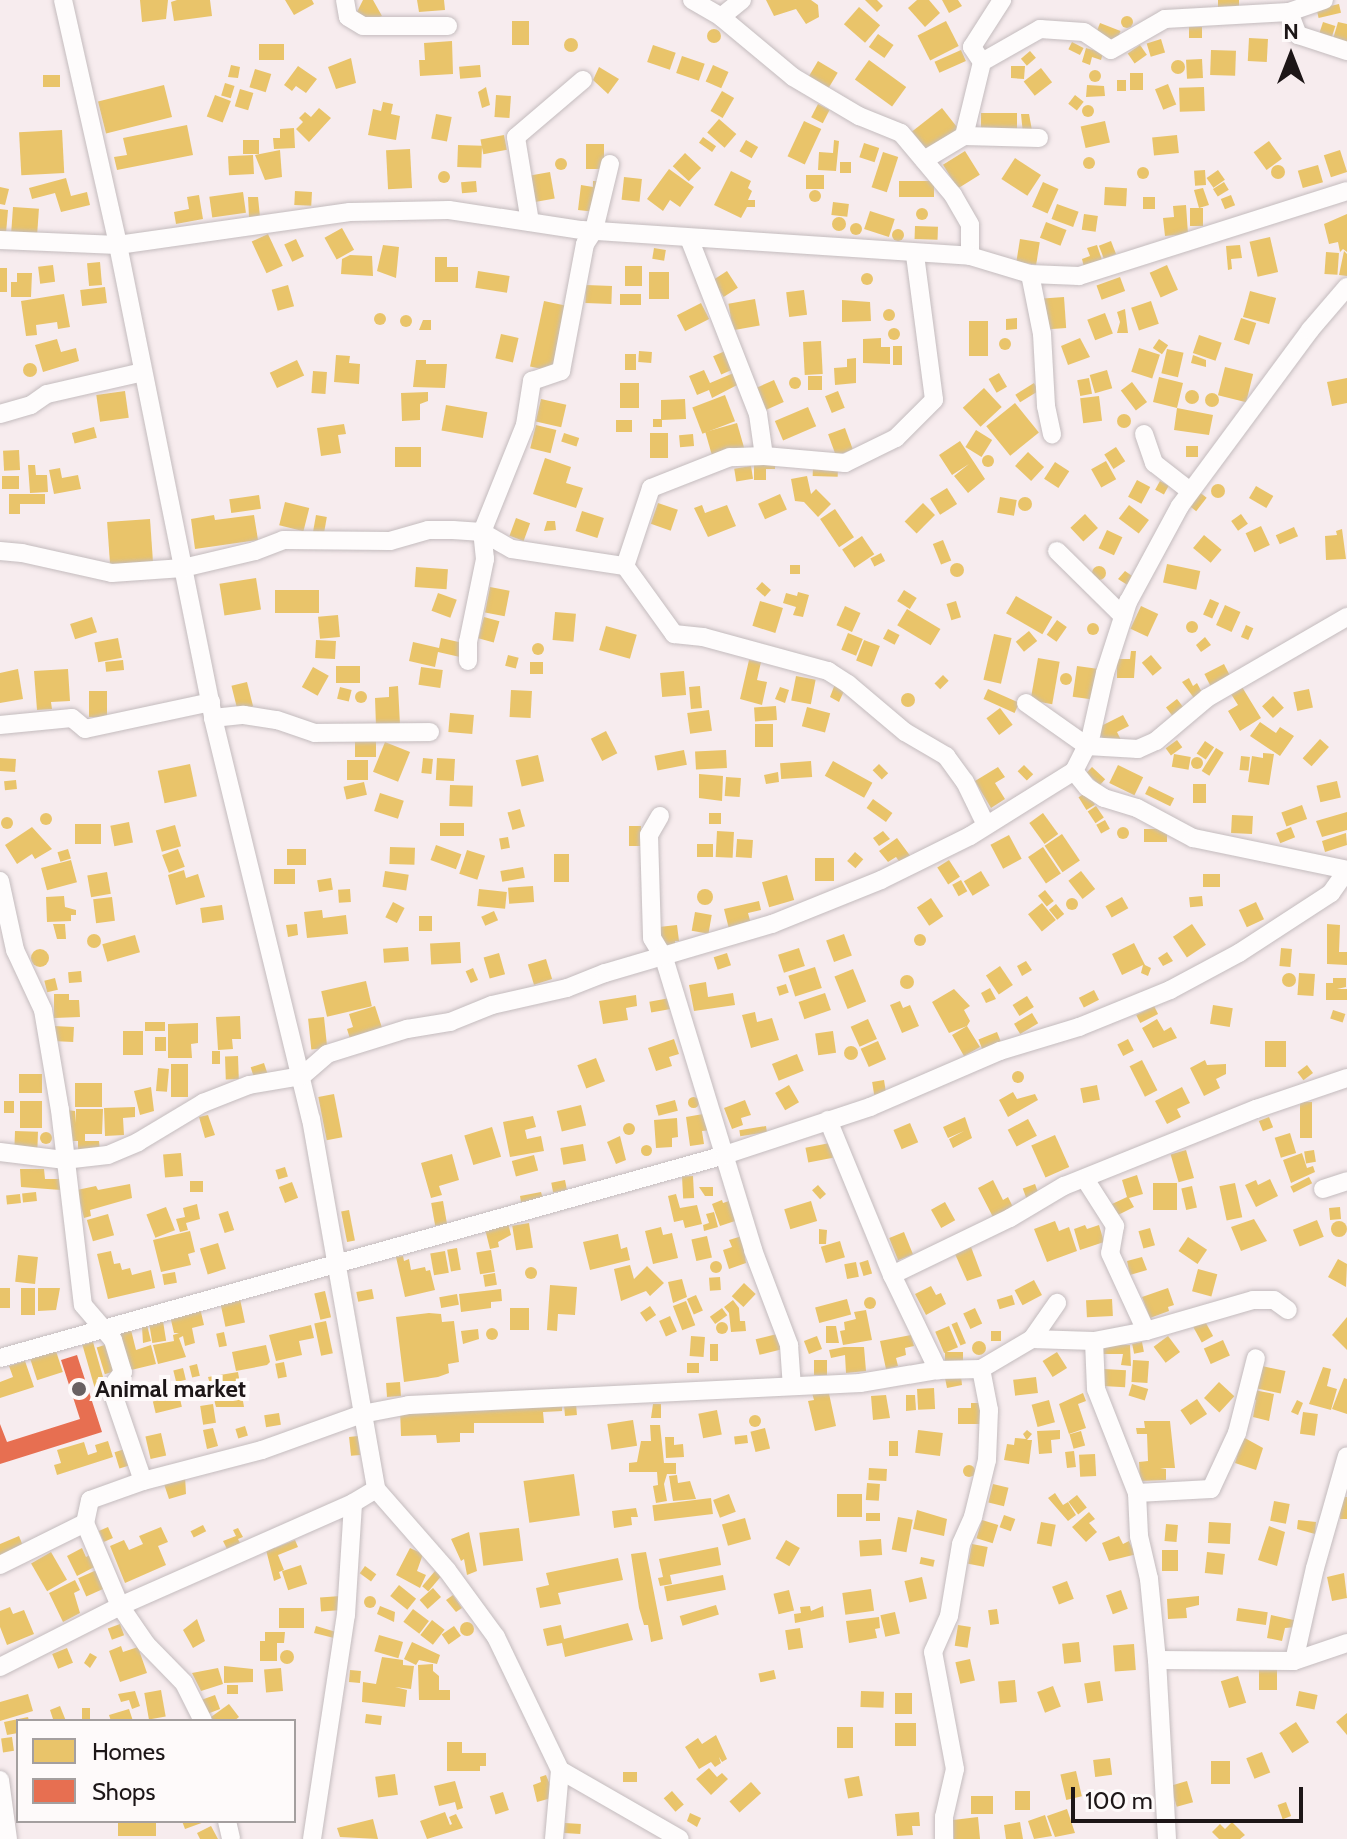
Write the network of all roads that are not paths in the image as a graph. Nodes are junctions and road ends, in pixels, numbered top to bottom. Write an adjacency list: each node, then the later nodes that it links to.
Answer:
1 (63, 0): 22 (street)
2 (345, 0): 9 (street)
3 (692, 0): 8 (street)
4 (742, 0): 8 (street)
5 (1002, 0): 11 (street)
6 (1324, 0): 7 (street)
7 (1289, 12): 10 (street); 11 (street)
8 (721, 17): 15 (street)
9 (448, 26)
10 (1347, 51)
11 (982, 62): 13 (street)
12 (583, 80): 18 (street)
13 (964, 136): 14 (street); 15 (street)
14 (1039, 138)
15 (924, 160): 24 (street)
16 (610, 164): 19 (street)
17 (1347, 191): 25 (street)
18 (530, 222): 19 (street); 22 (street)
19 (593, 231): 20 (street); 33 (street)
20 (689, 238): 23 (street); 31 (street)
21 (0, 240): 22 (street)
22 (118, 245): 27 (street)
23 (915, 255): 24 (street); 31 (street)
24 (970, 256): 25 (street)
25 (1030, 274): 29 (street)
26 (1347, 287): 32 (street)
27 (143, 372): 28 (street); 37 (street)
28 (0, 414)
29 (1052, 434)
30 (1144, 434): 32 (street)
31 (764, 456): 36 (street)
32 (1190, 491): 38 (street)
33 (482, 532): 36 (street); 37 (street); 40 (street)
34 (0, 551): 37 (street)
35 (1057, 551): 38 (street)
36 (625, 566): 48 (street)
37 (183, 568): 42 (street)
38 (1123, 616): 45 (street)
39 (1347, 617): 45 (street)
40 (468, 661)
41 (1026, 703): 45 (street)
42 (212, 710): 43 (street); 44 (street); 52 (street)
43 (0, 725)
44 (430, 732)
45 (1087, 746): 46 (street)
46 (1074, 771): 48 (street); 49 (street)
47 (660, 816): 51 (street)
48 (986, 825): 51 (street)
49 (1347, 870): 54 (street)
50 (0, 881): 57 (street)
51 (664, 958): 52 (street); 56 (street)
52 (302, 1076): 57 (street); 61 (street)
53 (1347, 1078): 58 (street)
54 (828, 1120): 56 (street); 62 (street)
55 (0, 1152): 57 (street)
56 (725, 1155): 61 (street); 73 (street)
57 (64, 1160): 65 (street)
58 (1085, 1179): 62 (street); 66 (street)
59 (1347, 1181): 60 (street)
60 (1323, 1189)
61 (335, 1262): 65 (street); 74 (street)
62 (892, 1275): 72 (street)
63 (1057, 1303): 67 (street)
64 (1288, 1310): 66 (street)
65 (100, 1328): 69 (street); 76 (street)
66 (1146, 1331): 68 (street)
67 (1032, 1339): 68 (street); 71 (street)
68 (1094, 1341): 78 (street)
69 (0, 1358)
70 (1256, 1358): 78 (street)
71 (981, 1369): 72 (street); 94 (street)
72 (938, 1370): 73 (street)
73 (792, 1384): 74 (street)
74 (362, 1414): 76 (street); 77 (street)
75 (1347, 1456): 85 (street)
76 (143, 1481): 80 (street)
77 (376, 1489): 79 (street); 88 (street)
78 (1137, 1493): 84 (street)
79 (353, 1503): 82 (street); 91 (street)
80 (85, 1523): 81 (street); 82 (street)
81 (0, 1565)
82 (120, 1606): 86 (street); 87 (street)
83 (1347, 1643): 85 (street)
84 (1157, 1660): 85 (street); 95 (street)
85 (1294, 1661)
86 (0, 1667)
87 (202, 1719)
88 (560, 1770): 92 (street); 93 (street)
89 (0, 1780): 90 (street)
90 (8, 1839)
91 (312, 1839)
92 (554, 1839)
93 (680, 1839)
94 (944, 1839)
95 (1167, 1839)

